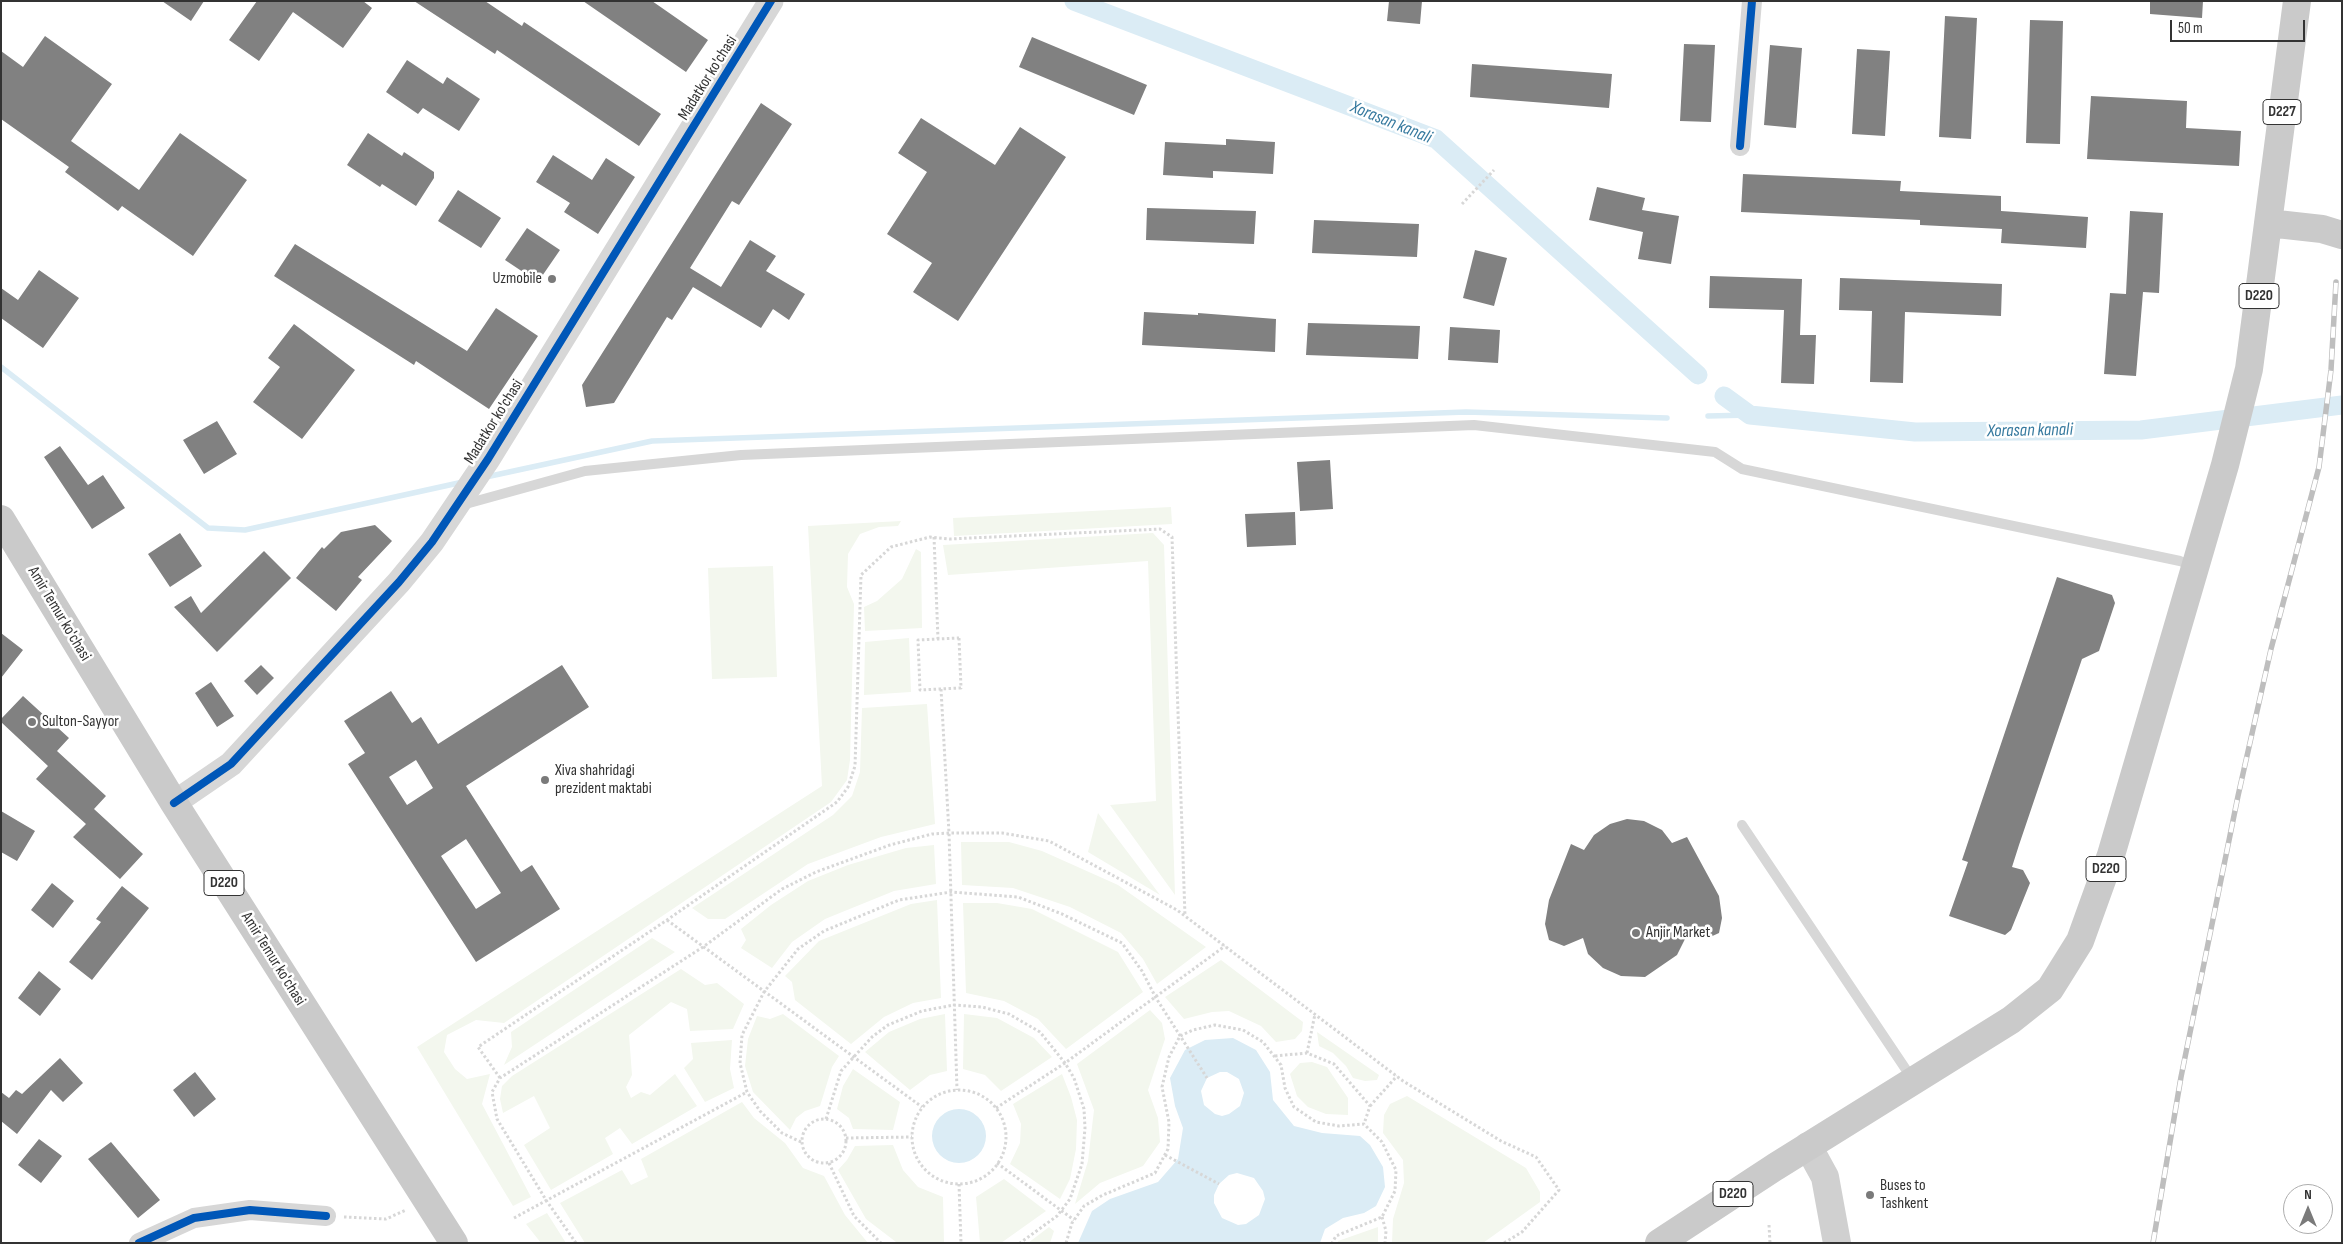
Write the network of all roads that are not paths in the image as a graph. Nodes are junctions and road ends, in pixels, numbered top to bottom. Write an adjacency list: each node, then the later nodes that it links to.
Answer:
1 (771, 1): 7 (street, Madatkor ko'chasi)
2 (1752, 1): 4 (street)
3 (2294, 8): 5 (main road, D227)
4 (1740, 146)
5 (2268, 223): 6 (main road); 9 (main road, D220)
6 (2342, 235)
7 (460, 502): 9 (lane); 10 (street, Madatkor ko'chasi)
8 (1, 519): 10 (main road, Amir Temur ko'chasi / D220)
9 (2195, 567): 12 (main road, D220)
10 (174, 803): 16 (main road, Amir Temur ko'chasi / D220)
11 (1742, 825): 12 (lane)
12 (1914, 1080): 13 (main road, D220)
13 (1808, 1146): 17 (main road, D220); 18 (main road)
14 (326, 1216): 15 (street)
15 (138, 1243)
16 (454, 1243)
17 (1659, 1243)
18 (1837, 1243)

